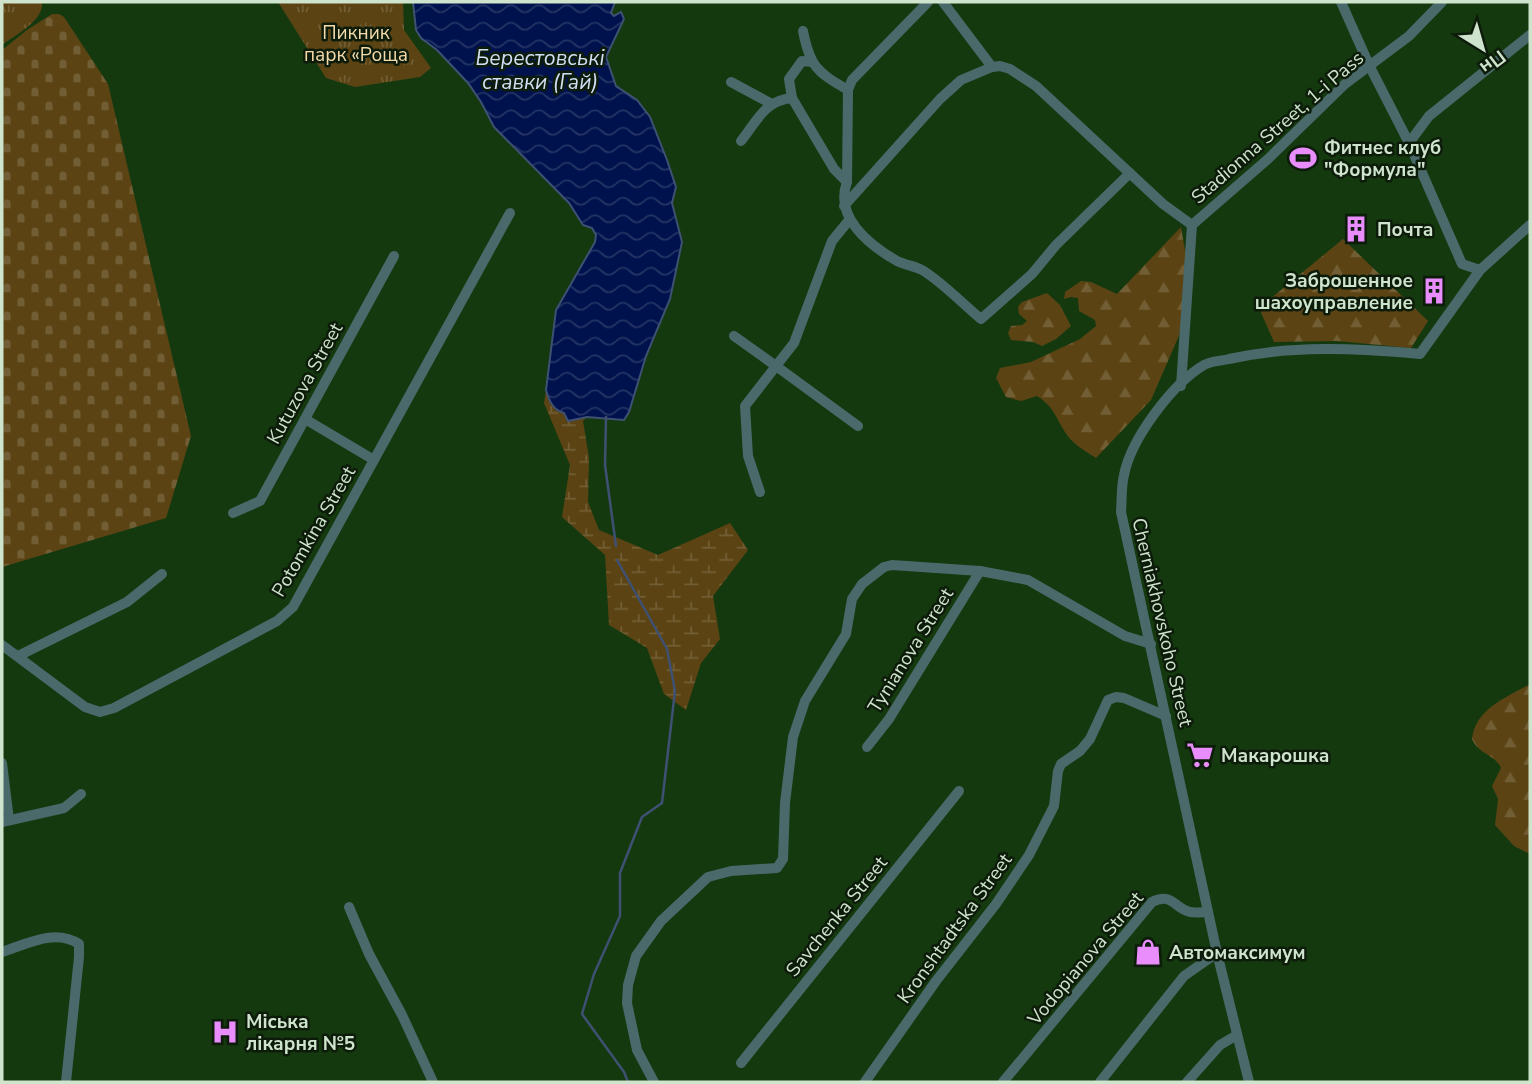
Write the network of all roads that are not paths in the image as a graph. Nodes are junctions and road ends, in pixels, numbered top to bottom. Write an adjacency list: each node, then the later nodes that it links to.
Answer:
1 (928, 2): 11 (street)
2 (943, 2): 8 (street)
3 (1341, 2): 9 (street)
4 (1441, 2): 9 (street, Stadionna Street, 1-i Pass)
5 (803, 31): 7 (street)
6 (1530, 35): 15 (street)
7 (812, 62): 11 (street); 12 (street)
8 (992, 67): 16 (street); 18 (street)
9 (1370, 67): 15 (street); 21 (street, Stadionna Street, 1-i Pass)
10 (731, 82): 13 (street)
11 (848, 90): 17 (street)
12 (792, 98): 13 (street); 17 (street)
13 (770, 103): 14 (street)
14 (741, 141)
15 (1409, 144): 24 (street)
16 (1130, 173): 20 (street); 21 (street)
17 (847, 182): 18 (street)
18 (844, 206): 20 (street)
19 (510, 213): 30 (street, Potomkina Street)
20 (850, 219): 26 (street)
21 (1192, 225): 27 (street, Stadionna Street, 1-i Pass)
22 (1530, 225): 24 (street)
23 (394, 256): 28 (street, Kutuzova Street)
24 (1480, 270): 27 (street, Cherniakhovskoho Street)
25 (734, 336): 26 (street)
26 (776, 366): 29 (street); 31 (street)
27 (1181, 386): 35 (street, Cherniakhovskoho Street)
28 (304, 419): 30 (street); 32 (street, Kutuzova Street)
29 (858, 426)
30 (374, 460): 37 (street, Potomkina Street)
31 (760, 492)
32 (233, 513)
33 (980, 571): 35 (street); 39 (street, Tynianova Street); 52 (street)
34 (162, 574): 37 (street)
35 (1150, 644): 38 (street, Cherniakhovskoho Street)
36 (2, 645): 37 (street, Potomkina Street)
37 (18, 656)
38 (1166, 716): 45 (street, Cherniakhovskoho Street); 53 (street, Kronshtadtska Street)
39 (867, 747)
40 (2, 762): 43 (street)
41 (959, 791): 49 (street, Savchenka Street)
42 (81, 794): 43 (street)
43 (5, 821)
44 (349, 907): 51 (street)
45 (1209, 912): 47 (street, Cherniakhovskoho Street); 54 (street, Vodopianova Street)
46 (2, 952): 50 (street)
47 (1217, 953): 48 (street, Cherniakhovskoho Street); 55 (street)
48 (1237, 1035): 56 (street); 57 (street, Cherniakhovskoho Street)
49 (741, 1063)
50 (66, 1082)
51 (433, 1082)
52 (654, 1082)
53 (865, 1082)
54 (1003, 1082)
55 (1100, 1082)
56 (1187, 1082)
57 (1249, 1082)

